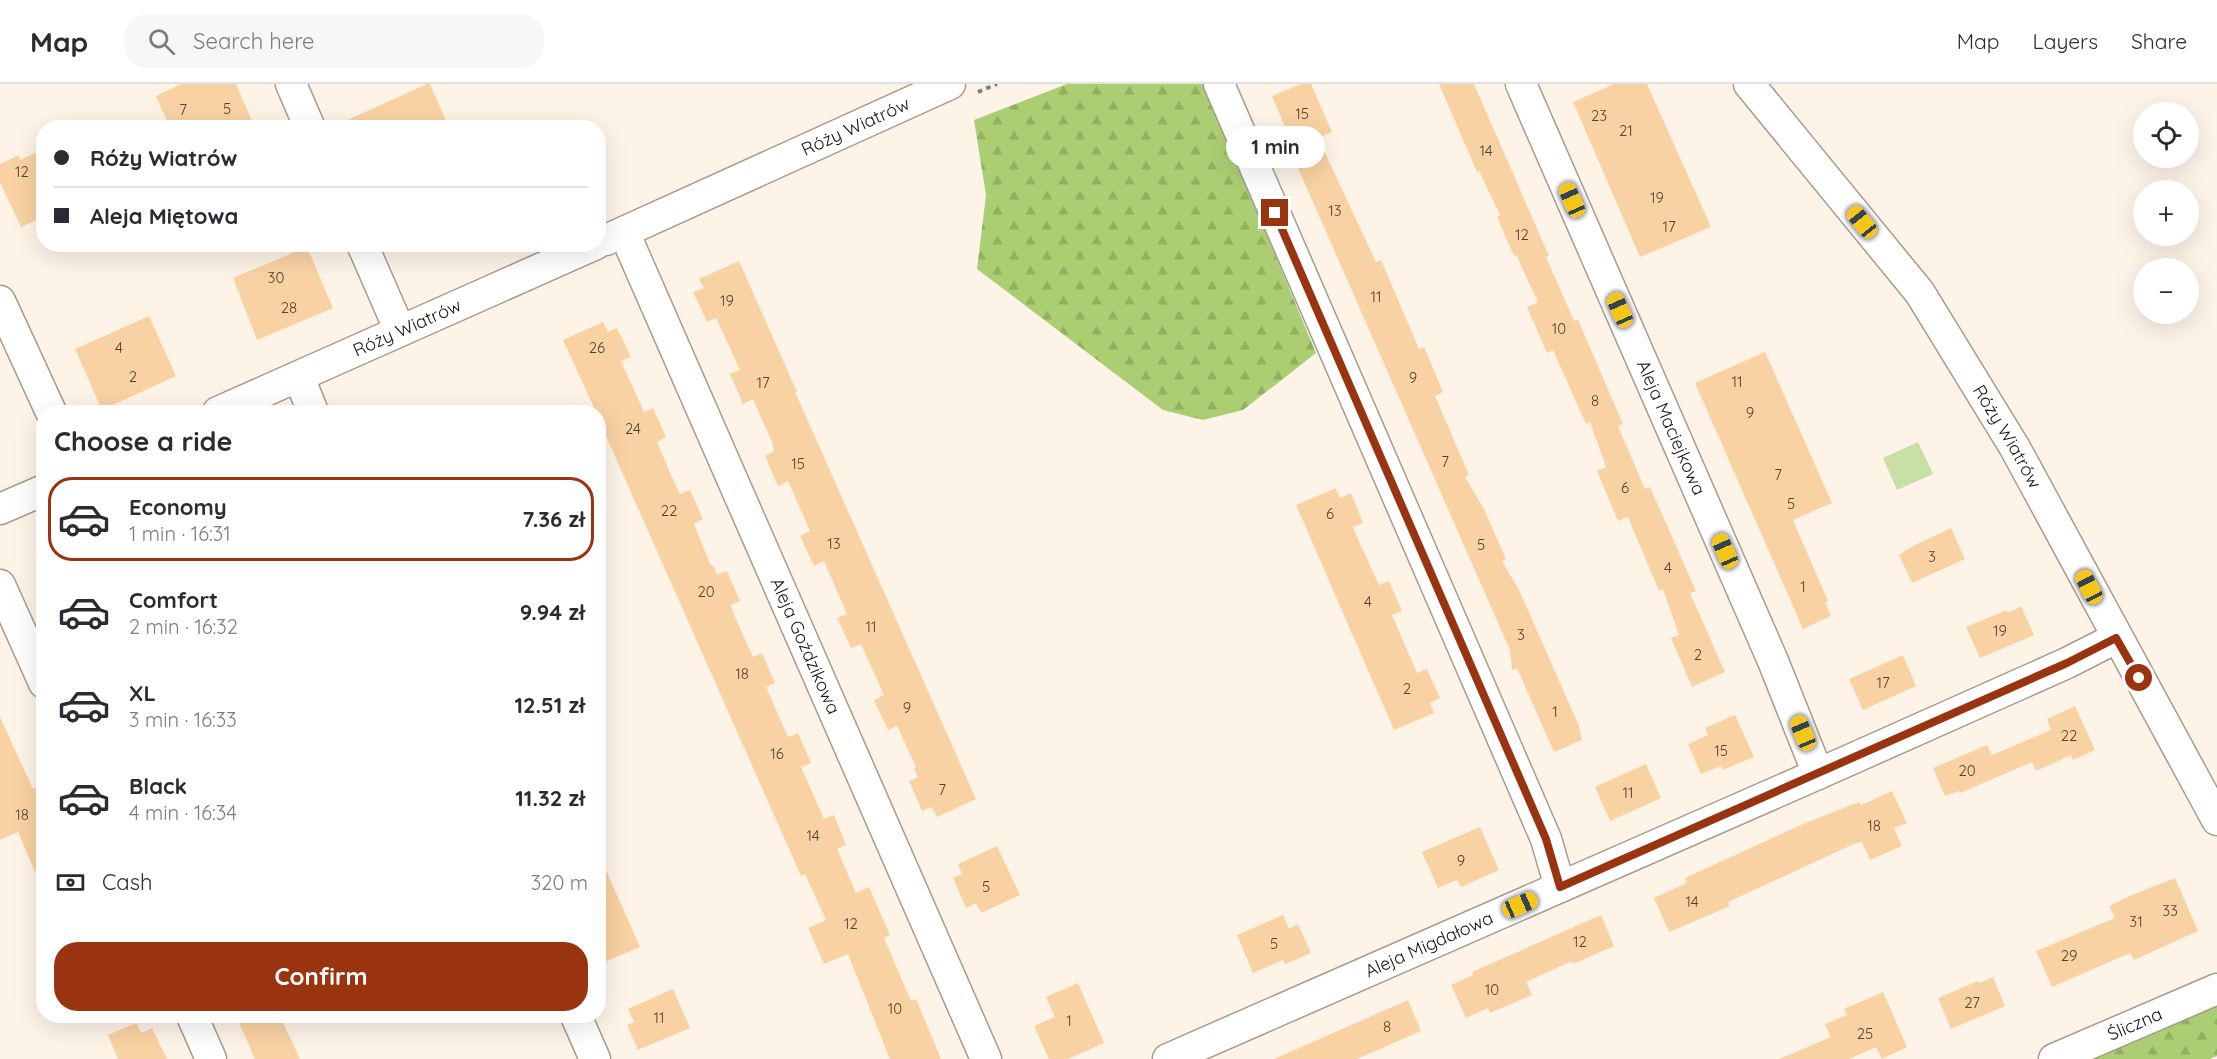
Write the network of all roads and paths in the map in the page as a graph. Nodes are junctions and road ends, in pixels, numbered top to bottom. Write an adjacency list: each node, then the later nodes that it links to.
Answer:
1 (291, 84): 6 (street)
2 (950, 84): 7 (street, Róży Wiatrów)
3 (1219, 84): 23 (street)
4 (1521, 84): 21 (street, Aleja Maciejkowa)
5 (1749, 84): 19 (street, Róży Wiatrów)
6 (307, 120)
7 (606, 240): 29 (street, Aleja Goździkowa)
8 (365, 252): 11 (street)
9 (579, 252): 11 (street, Róży Wiatrów)
10 (0, 301): 13 (street)
11 (400, 331): 12 (street, Róży Wiatrów)
12 (298, 377): 14 (street, Róży Wiatrów); 15 (street)
13 (48, 405)
14 (234, 405)
15 (311, 405)
16 (36, 493): 17 (street)
17 (0, 509)
18 (0, 585): 20 (street)
19 (2116, 638): 21 (street, Aleja Migdałowa); 22 (street, Róży Wiatrów)
20 (36, 665)
21 (1818, 774): 23 (street, Aleja Migdałowa)
22 (2217, 820)
23 (1560, 887): 30 (street, Aleja Migdałowa)
24 (2217, 989): 31 (street, Śliczna)
25 (195, 1023): 27 (street)
26 (579, 1023): 28 (street)
27 (211, 1059)
28 (595, 1059)
29 (986, 1059)
30 (1168, 1059)
31 (2054, 1059)

